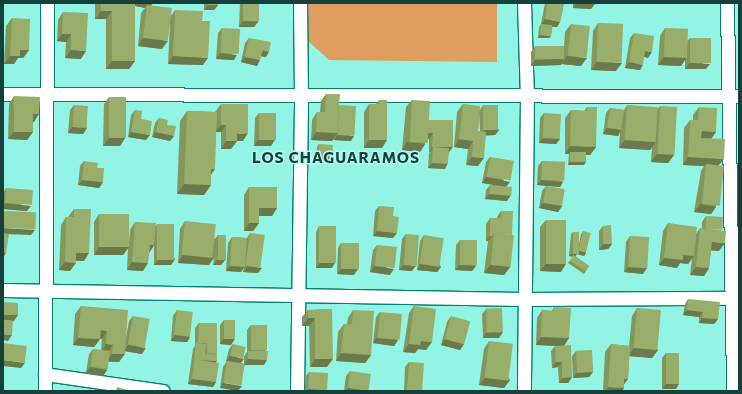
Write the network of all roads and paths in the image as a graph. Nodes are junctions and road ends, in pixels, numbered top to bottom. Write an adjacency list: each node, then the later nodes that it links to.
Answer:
1 (47, 3): 6 (street)
2 (300, 3): 7 (street)
3 (524, 3): 8 (street)
4 (727, 3): 9 (street)
5 (3, 94): 6 (street)
6 (48, 94): 7 (street); 11 (street)
7 (301, 96): 8 (street); 12 (street)
8 (527, 96): 9 (street); 14 (street)
9 (733, 96): 13 (street)
10 (3, 290): 11 (street)
11 (44, 290): 12 (street); 15 (street)
12 (299, 296): 14 (street); 18 (street)
13 (735, 298): 14 (street); 20 (street)
14 (524, 299): 19 (street)
15 (45, 374): 16 (street); 17 (street)
16 (45, 391)
17 (163, 391)
18 (297, 391)
19 (524, 391)
20 (733, 391)

